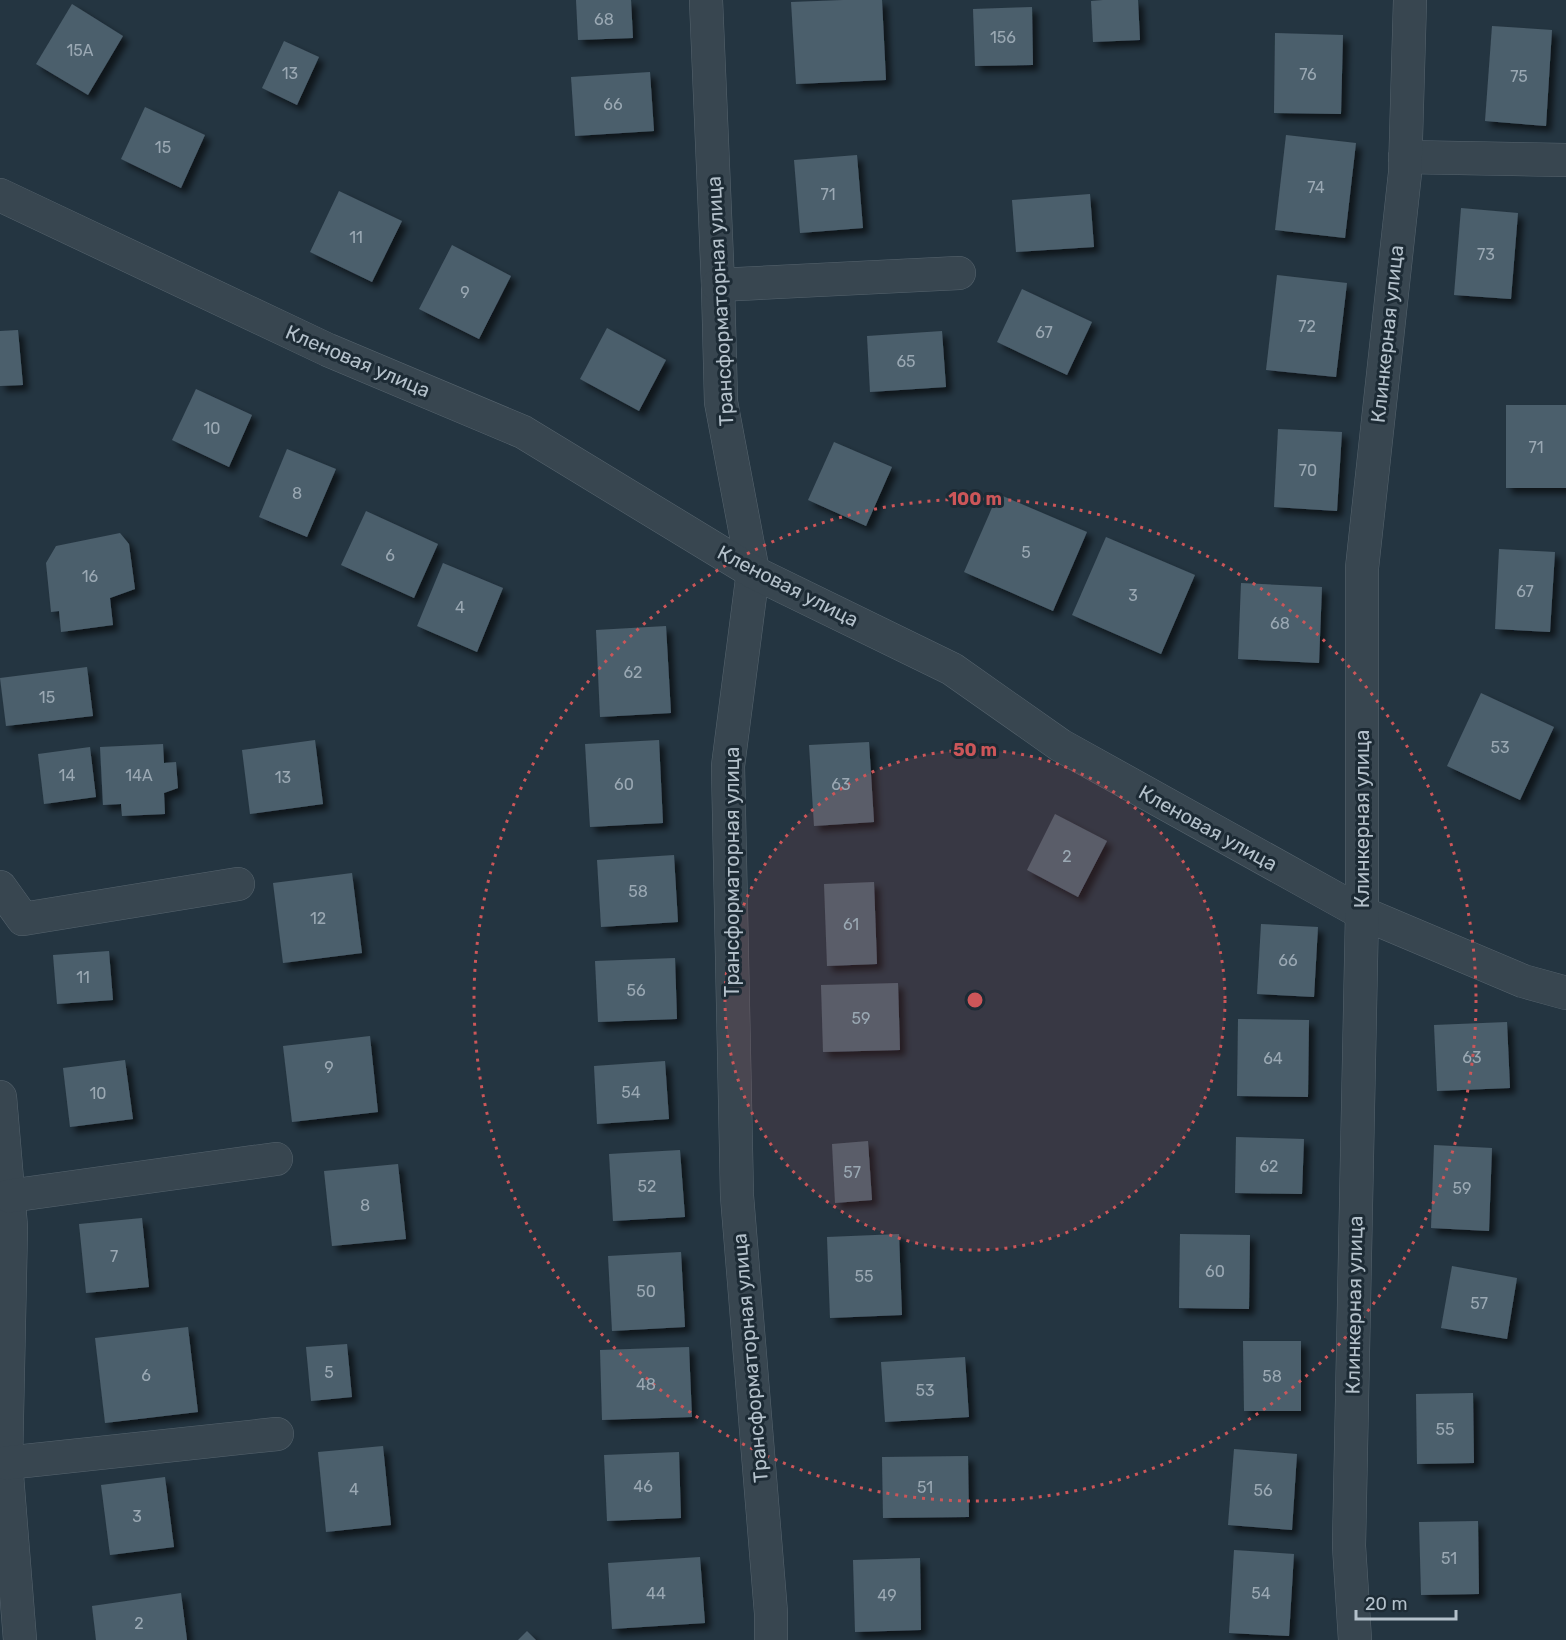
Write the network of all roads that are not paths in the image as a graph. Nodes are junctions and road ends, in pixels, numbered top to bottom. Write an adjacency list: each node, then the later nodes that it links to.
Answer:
1 (706, 0): 7 (street, Трансформаторная улица)
2 (1410, 0): 3 (street, Клинкерная улица)
3 (1405, 157): 4 (street); 11 (street, Клинкерная улица)
4 (1566, 160)
5 (0, 195): 8 (street, Кленовая улица)
6 (959, 273): 7 (street)
7 (718, 285): 8 (street, Трансформаторная улица)
8 (753, 572): 11 (street, Кленовая улица); 20 (street, Трансформаторная улица)
9 (238, 884): 10 (street)
10 (0, 887)
11 (1362, 913): 12 (street, Кленовая улица); 21 (street, Клинкерная улица)
12 (1566, 993)
13 (0, 1097): 15 (street)
14 (276, 1160): 15 (street)
15 (9, 1196): 17 (street)
16 (277, 1434): 17 (street)
17 (6, 1463): 18 (street)
18 (8, 1590): 19 (street)
19 (20, 1640)
20 (771, 1640)
21 (1355, 1640)

